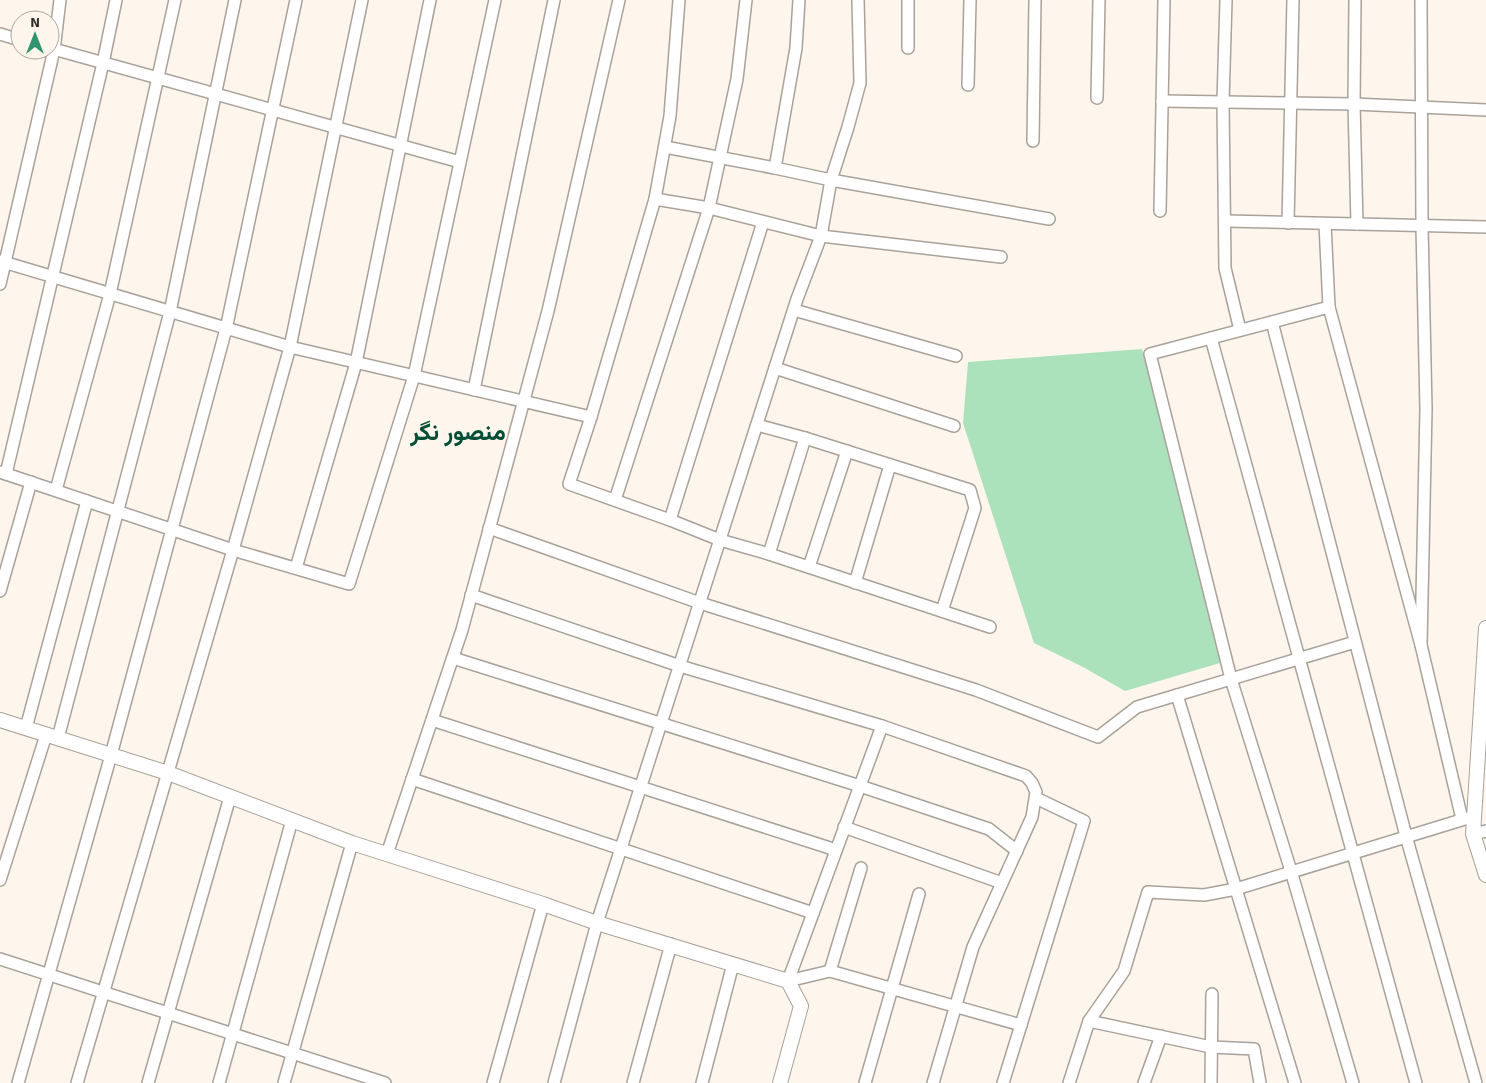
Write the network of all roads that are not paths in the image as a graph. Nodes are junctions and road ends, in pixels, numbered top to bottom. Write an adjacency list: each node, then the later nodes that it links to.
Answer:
1 (116, 0): 26 (street)
2 (176, 0): 27 (street)
3 (235, 0): 29 (street)
4 (296, 0): 36 (street)
5 (362, 0): 38 (street)
6 (430, 0): 40 (street)
7 (495, 0): 43 (street)
8 (554, 0): 75 (street)
9 (619, 0): 76 (street)
10 (680, 0): 41 (street)
11 (746, 0): 42 (street)
12 (799, 0): 44 (street)
13 (858, 0): 45 (street)
14 (908, 0): 23 (street)
15 (970, 0): 28 (street)
16 (1035, 0): 39 (street)
17 (1099, 0): 30 (street)
18 (1164, 0): 31 (street)
19 (1226, 0): 32 (street)
20 (1293, 0): 33 (street)
21 (1355, 0): 34 (street)
22 (1421, 0): 35 (street)
23 (908, 48)
24 (60, 51): 26 (street)
25 (49, 60): 59 (street)
26 (103, 63): 27 (street); 60 (street)
27 (158, 78): 29 (street); 62 (street)
28 (968, 85)
29 (215, 94): 36 (street); 65 (street)
30 (1097, 98)
31 (1162, 101): 32 (street); 48 (street)
32 (1223, 102): 33 (street); 50 (street)
33 (1290, 104): 34 (street); 52 (street)
34 (1354, 104): 35 (street); 54 (street)
35 (1421, 107): 37 (street); 55 (street)
36 (272, 110): 38 (street); 67 (street)
37 (1486, 110)
38 (336, 128): 40 (street); 70 (street)
39 (1034, 140)
40 (400, 146): 43 (street); 72 (street)
41 (665, 147): 42 (street); 46 (street)
42 (720, 158): 44 (street); 47 (street)
43 (460, 162): 74 (street)
44 (775, 168): 45 (street)
45 (831, 180): 49 (street); 57 (street)
46 (655, 199): 47 (street); 77 (street)
47 (709, 208): 51 (street); 86 (street)
48 (1160, 211)
49 (1049, 219)
50 (1224, 221): 52 (street); 68 (street)
51 (763, 222): 57 (street); 89 (street)
52 (1288, 223): 53 (street)
53 (1325, 224): 54 (street); 63 (street)
54 (1357, 224): 55 (street)
55 (1422, 226): 56 (street); 105 (street)
56 (1486, 228)
57 (820, 236): 58 (street); 64 (street)
58 (1001, 257)
59 (3, 262): 60 (street); 61 (street)
60 (53, 277): 62 (street); 83 (street)
61 (0, 284)
62 (110, 294): 65 (street); 85 (street)
63 (1328, 307): 66 (street); 105 (street)
64 (794, 310): 71 (street); 73 (street)
65 (170, 312): 67 (street); 88 (street)
66 (1272, 322): 68 (street); 104 (street)
67 (226, 328): 70 (street); 91 (street)
68 (1240, 330): 69 (street)
69 (1211, 338): 107 (street); 109 (street)
70 (290, 347): 72 (street); 93 (street)
71 (956, 356)
72 (356, 363): 74 (street); 96 (street)
73 (775, 368): 78 (street); 79 (street)
74 (414, 376): 75 (street); 96 (street)
75 (474, 390): 76 (street)
76 (522, 402): 77 (street); 90 (street)
77 (591, 418): 86 (street)
78 (757, 425): 80 (street); 92 (street)
79 (954, 426)
80 (806, 438): 81 (street); 94 (street)
81 (847, 451): 82 (street); 95 (street)
82 (890, 465): 97 (street); 101 (street)
83 (3, 473): 84 (street)
84 (31, 482): 85 (street); 98 (street)
85 (56, 490): 87 (street)
86 (615, 500): 89 (street)
87 (87, 501): 88 (street); 115 (street)
88 (118, 511): 91 (street); 116 (street)
89 (670, 520): 92 (street)
90 (488, 528): 99 (street); 100 (street)
91 (172, 530): 93 (street); 117 (street)
92 (720, 540): 94 (street); 100 (street)
93 (233, 550): 96 (street); 118 (street)
94 (769, 554): 95 (street)
95 (809, 567): 97 (street)
96 (296, 568)
97 (855, 583): 101 (street)
98 (0, 591)
99 (471, 595): 106 (street); 108 (street)
100 (700, 603): 108 (street); 110 (street)
101 (942, 611): 102 (street)
102 (990, 627)
103 (1486, 628): 124 (street)
104 (1355, 642): 107 (street); 128 (street)
105 (1420, 645): 124 (street)
106 (453, 658): 112 (street); 113 (street)
107 (1299, 659): 109 (street); 133 (street)
108 (680, 666): 113 (street); 114 (street)
109 (1231, 679): 110 (street); 136 (street)
110 (1177, 695): 140 (street)
111 (0, 720): 115 (street)
112 (432, 720): 119 (street); 121 (street)
113 (661, 724): 120 (street); 121 (street)
114 (882, 726): 120 (street); 123 (street)
115 (26, 728): 116 (street)
116 (52, 736): 117 (street); 138 (street)
117 (111, 755): 118 (street); 149 (street)
118 (168, 773): 122 (street); 152 (street)
119 (412, 780): 130 (street); 134 (street)
120 (860, 786): 126 (street); 132 (street)
121 (641, 787): 130 (street); 131 (street)
122 (230, 797): 125 (street); 155 (street)
123 (1036, 798): 132 (street); 157 (street)
124 (1468, 818): 127 (street); 128 (street)
125 (292, 820): 129 (street); 158 (street)
126 (844, 828): 131 (street); 139 (street)
127 (1480, 832): 137 (street)
128 (1406, 836): 133 (street); 184 (street)
129 (352, 843): 134 (street); 161 (street)
130 (621, 849): 143 (street); 144 (street)
131 (836, 850): 143 (street)
132 (1017, 850): 139 (street)
133 (1352, 852): 136 (street); 183 (street)
134 (387, 854): 142 (street)
135 (861, 868): 148 (street)
136 (1291, 871): 140 (street); 182 (street)
137 (1486, 875)
138 (0, 880)
139 (1002, 883): 154 (street)
140 (1236, 889): 156 (street); 181 (street)
141 (919, 894): 151 (street)
142 (543, 904): 144 (street); 169 (street)
143 (813, 913): 150 (street)
144 (597, 923): 145 (street); 170 (street)
145 (671, 944): 147 (street); 171 (street)
146 (0, 959): 149 (street)
147 (733, 964): 150 (street); 172 (street)
148 (830, 971): 150 (street); 151 (street)
149 (49, 975): 152 (street); 163 (street)
150 (788, 981): 173 (street)
151 (892, 989): 154 (street); 174 (street)
152 (104, 993): 155 (street); 164 (street)
153 (1212, 994): 160 (street)
154 (956, 1007): 157 (street); 175 (street)
155 (168, 1014): 158 (street); 165 (street)
156 (1089, 1021): 159 (street); 177 (street)
157 (1021, 1025): 176 (street)
158 (232, 1035): 161 (street); 166 (street)
159 (1161, 1036): 160 (street); 178 (street)
160 (1211, 1047): 179 (street); 180 (street)
161 (292, 1054): 162 (street); 167 (street)
162 (355, 1079): 168 (street)
163 (18, 1083)
164 (77, 1083)
165 (148, 1083)
166 (219, 1083)
167 (284, 1083)
168 (385, 1083)
169 (493, 1083)
170 (554, 1083)
171 (633, 1083)
172 (702, 1083)
173 (780, 1083)
174 (865, 1083)
175 (933, 1083)
176 (1003, 1083)
177 (1069, 1083)
178 (1144, 1083)
179 (1211, 1083)
180 (1260, 1083)
181 (1295, 1083)
182 (1353, 1083)
183 (1416, 1083)
184 (1476, 1083)

